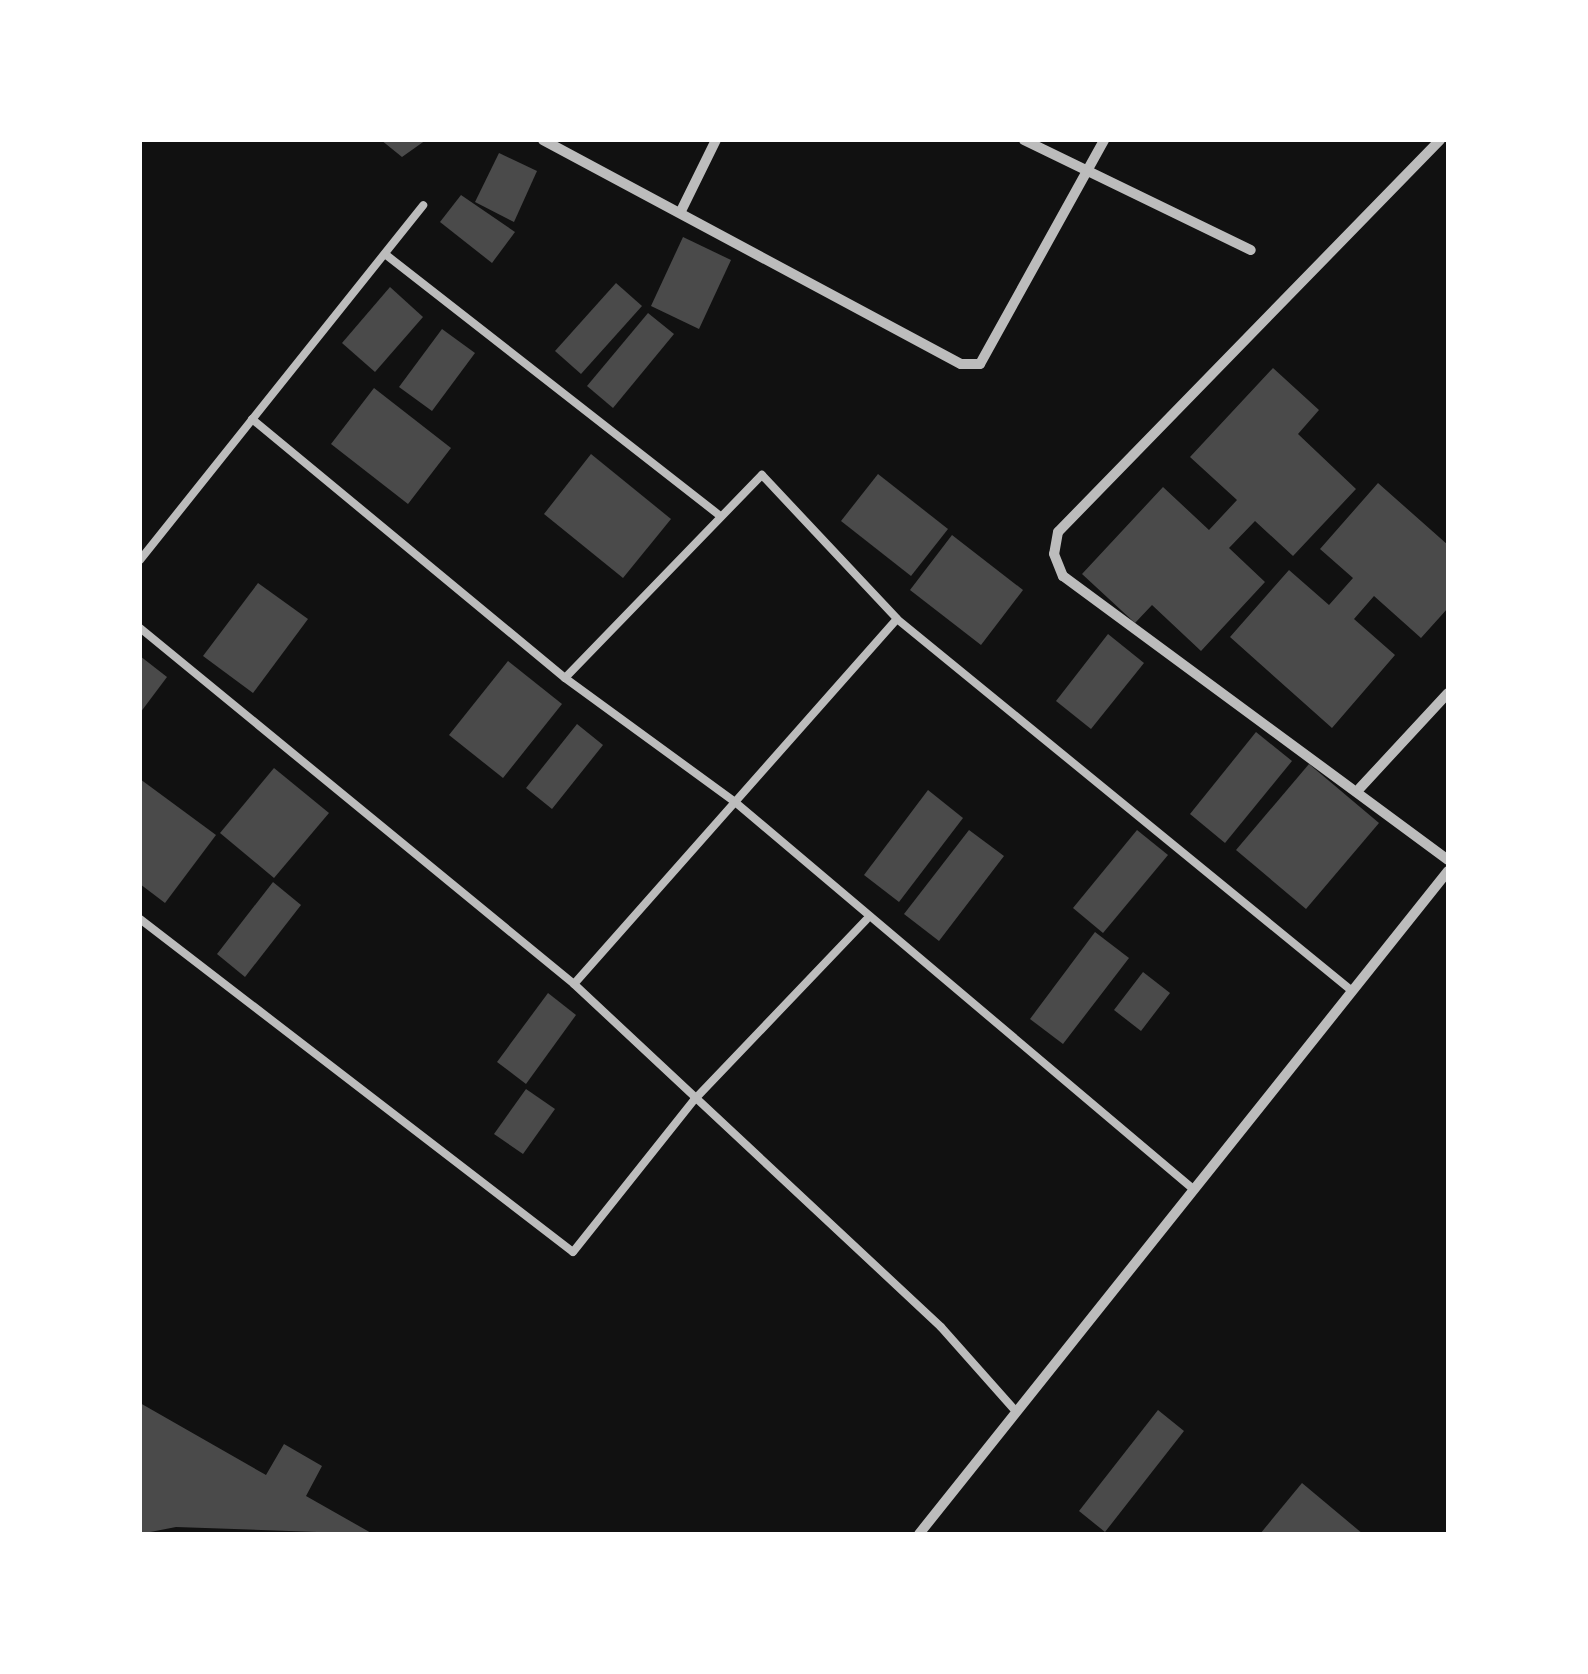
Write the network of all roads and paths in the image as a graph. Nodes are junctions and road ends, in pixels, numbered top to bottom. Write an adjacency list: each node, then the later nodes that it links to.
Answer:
1 (543, 140): 8 (street)
2 (716, 140): 8 (street)
3 (1024, 140): 6 (street)
4 (1104, 140): 6 (street)
5 (1440, 140): 18 (street)
6 (1087, 172): 8 (street); 9 (street)
7 (423, 205): 10 (lane)
8 (681, 210)
9 (1252, 250)
10 (384, 254): 11 (lane); 12 (lane)
11 (252, 418): 13 (lane); 16 (lane)
12 (720, 515): 14 (lane); 16 (lane)
13 (140, 560)
14 (897, 619): 19 (lane); 25 (lane)
15 (140, 628): 24 (lane)
16 (566, 678): 19 (lane)
17 (1448, 693): 18 (street)
18 (1360, 788): 20 (street)
19 (735, 802): 23 (lane); 24 (lane)
20 (1448, 860)
21 (1448, 871): 25 (street)
22 (140, 919): 26 (lane)
23 (866, 920): 26 (lane); 27 (lane)
24 (574, 984): 26 (lane)
25 (1351, 990): 27 (street)
26 (694, 1100): 28 (lane)
27 (1192, 1188): 28 (street)
28 (1013, 1408): 29 (street)
29 (919, 1534)

